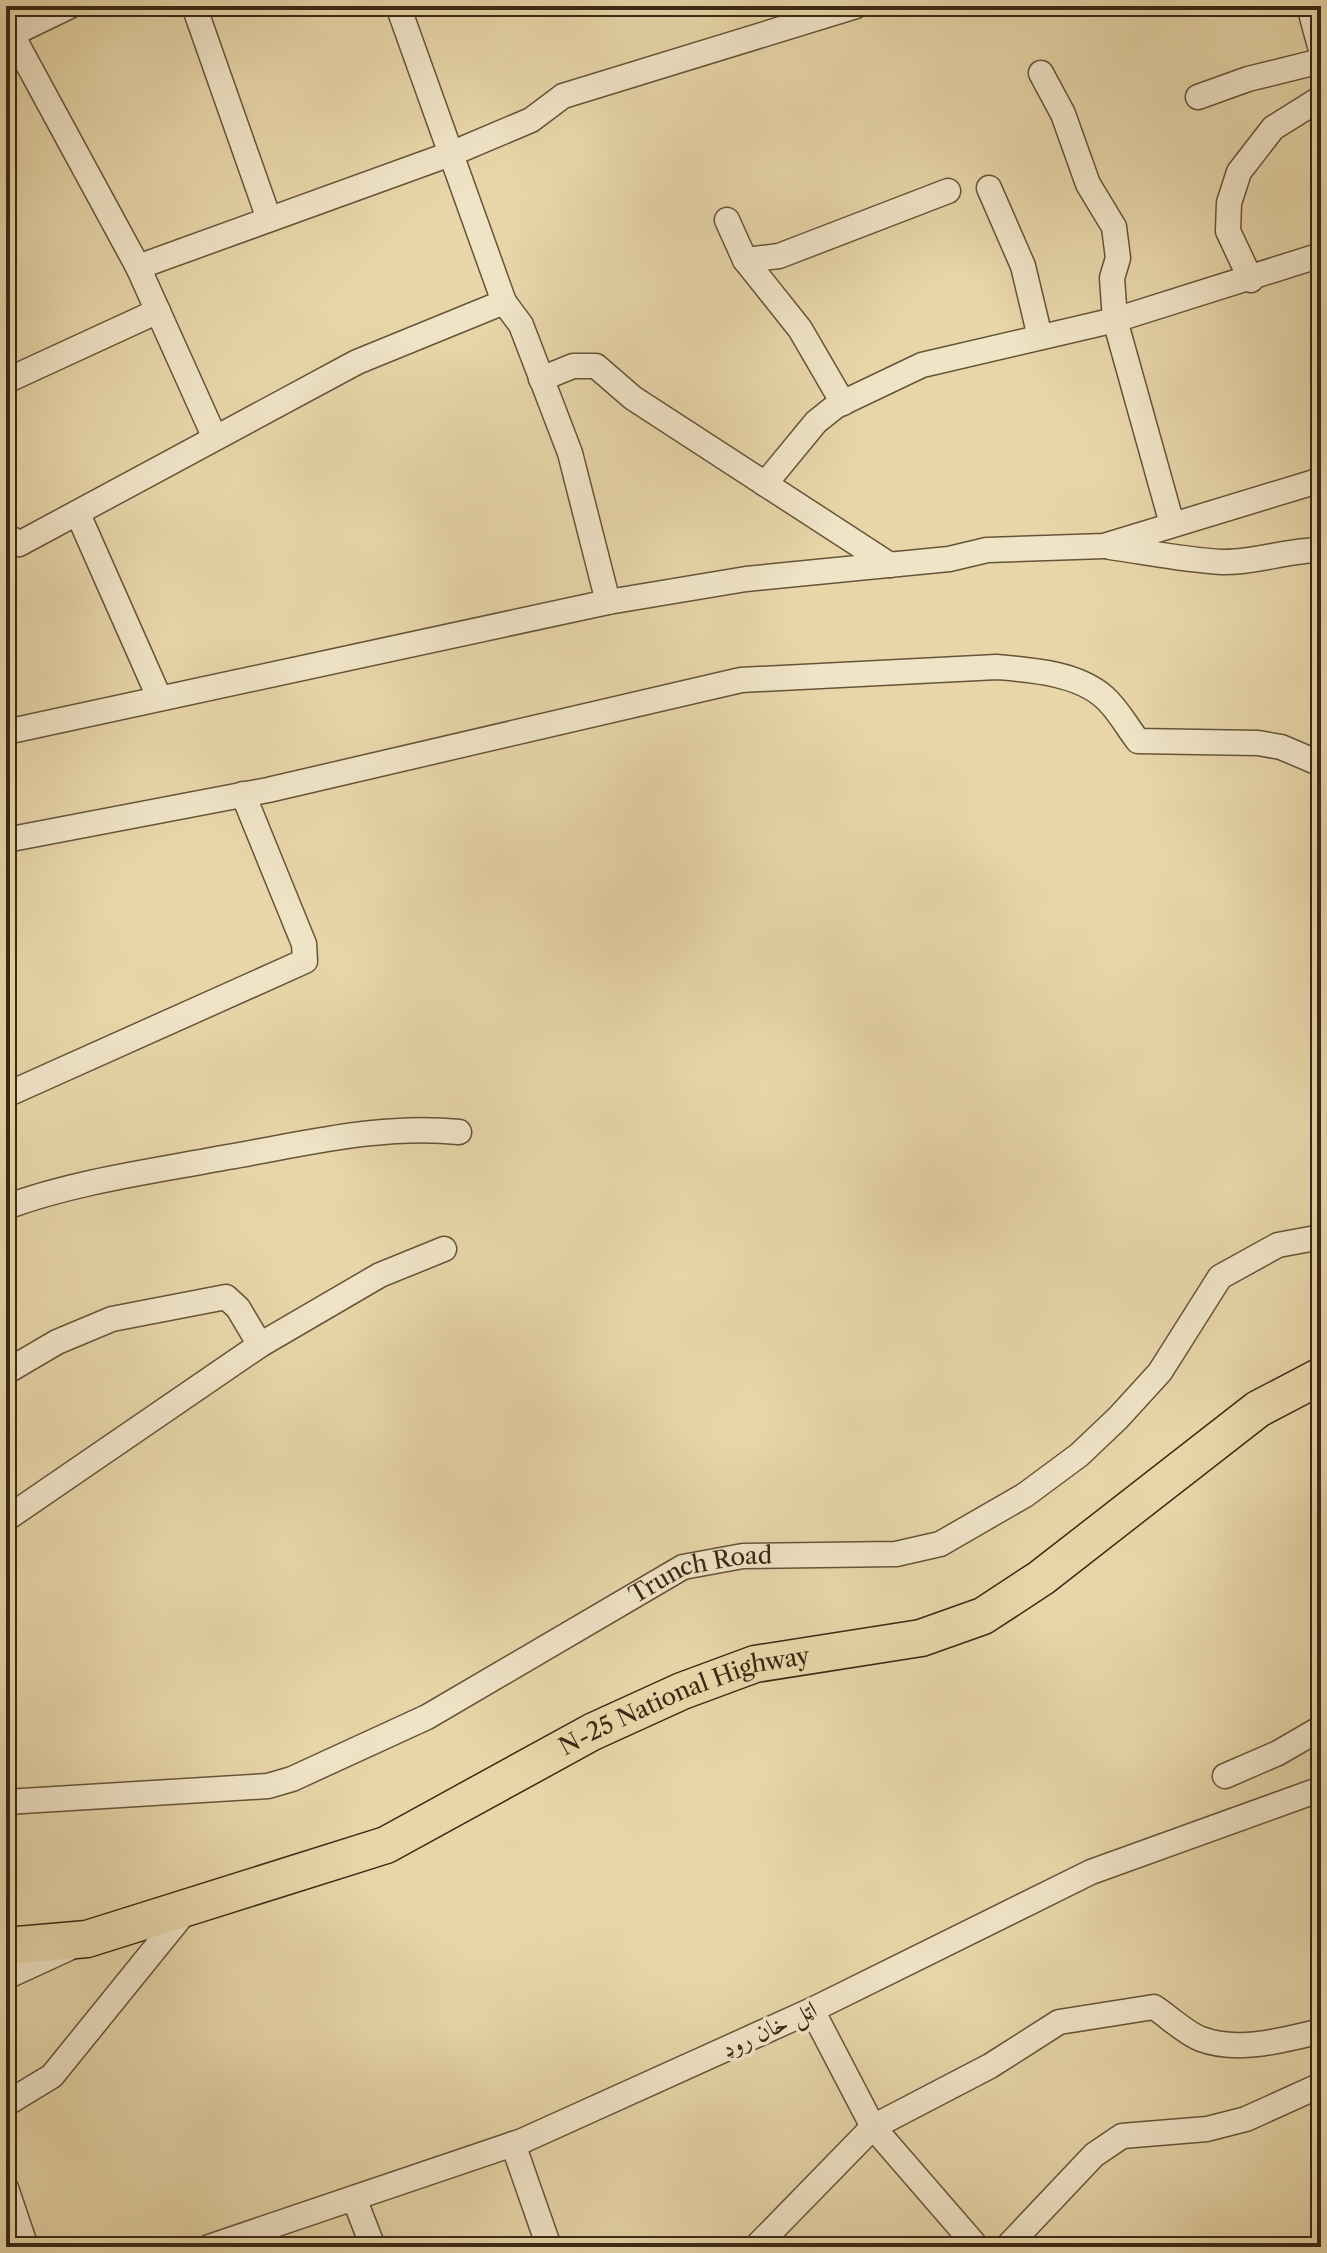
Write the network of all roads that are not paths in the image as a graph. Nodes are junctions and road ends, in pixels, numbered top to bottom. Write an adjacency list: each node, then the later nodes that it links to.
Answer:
1 (70, 6): 7 (street)
2 (194, 6): 16 (street)
3 (398, 6): 13 (street)
4 (856, 6): 13 (street)
5 (1321, 6): 8 (street)
6 (6, 9): 7 (street)
7 (9, 36): 20 (street)
8 (1321, 50)
9 (1321, 61): 11 (street)
10 (1041, 73): 24 (street)
11 (1198, 97)
12 (1321, 98): 21 (street)
13 (453, 153): 16 (street); 22 (street)
14 (989, 188): 25 (street)
15 (948, 191): 19 (street)
16 (269, 219): 20 (street)
17 (727, 220): 19 (street)
18 (1321, 255): 21 (street)
19 (745, 260): 28 (street)
20 (138, 267): 23 (street)
21 (1251, 280): 24 (street)
22 (504, 302): 26 (street); 29 (street)
23 (158, 311): 27 (street); 29 (street)
24 (1115, 320): 25 (street); 33 (street)
25 (1040, 337): 28 (street)
26 (541, 379): 31 (street); 38 (street)
27 (6, 381)
28 (843, 403): 31 (street)
29 (214, 436): 32 (street)
30 (1321, 480): 33 (street)
31 (765, 484): 37 (street)
32 (78, 514): 34 (street); 39 (street)
33 (1172, 524): 35 (street)
34 (6, 535)
35 (1104, 546): 36 (street); 37 (street)
36 (1321, 550)
37 (890, 565): 38 (street)
38 (608, 602): 39 (street)
39 (159, 697): 40 (street)
40 (6, 732)
41 (1321, 764): 42 (street)
42 (243, 794): 43 (street); 44 (street)
43 (6, 840)
44 (6, 1095)
45 (459, 1132): 46 (street)
46 (6, 1207)
47 (1321, 1237): 56 (street, Trunch Road)
48 (444, 1249): 49 (street)
49 (260, 1345): 50 (street); 52 (street)
50 (6, 1372)
51 (1321, 1376): 57 (highway, N-25 National Highway)
52 (6, 1519)
53 (1321, 1728): 54 (street)
54 (1225, 1776)
55 (1321, 1789): 61 (street, اټل خان روډ)
56 (6, 1802)
57 (189, 1906): 58 (highway, N-25 National Highway); 64 (street)
58 (87, 1939): 59 (highway, N-25 National Highway); 60 (street)
59 (6, 1946)
60 (6, 1977)
61 (812, 2010): 65 (street); 66 (street, اټل خان روډ)
62 (1321, 2031): 65 (street)
63 (1321, 2085): 75 (street)
64 (6, 2104)
65 (873, 2127): 73 (street); 74 (street)
66 (513, 2144): 68 (street, اټل خان روډ); 72 (street)
67 (6, 2188): 69 (street)
68 (354, 2198): 70 (street, اټل خان روډ); 71 (street)
69 (26, 2247)
70 (209, 2247)
71 (373, 2247)
72 (549, 2247)
73 (756, 2247)
74 (977, 2247)
75 (1007, 2247)

